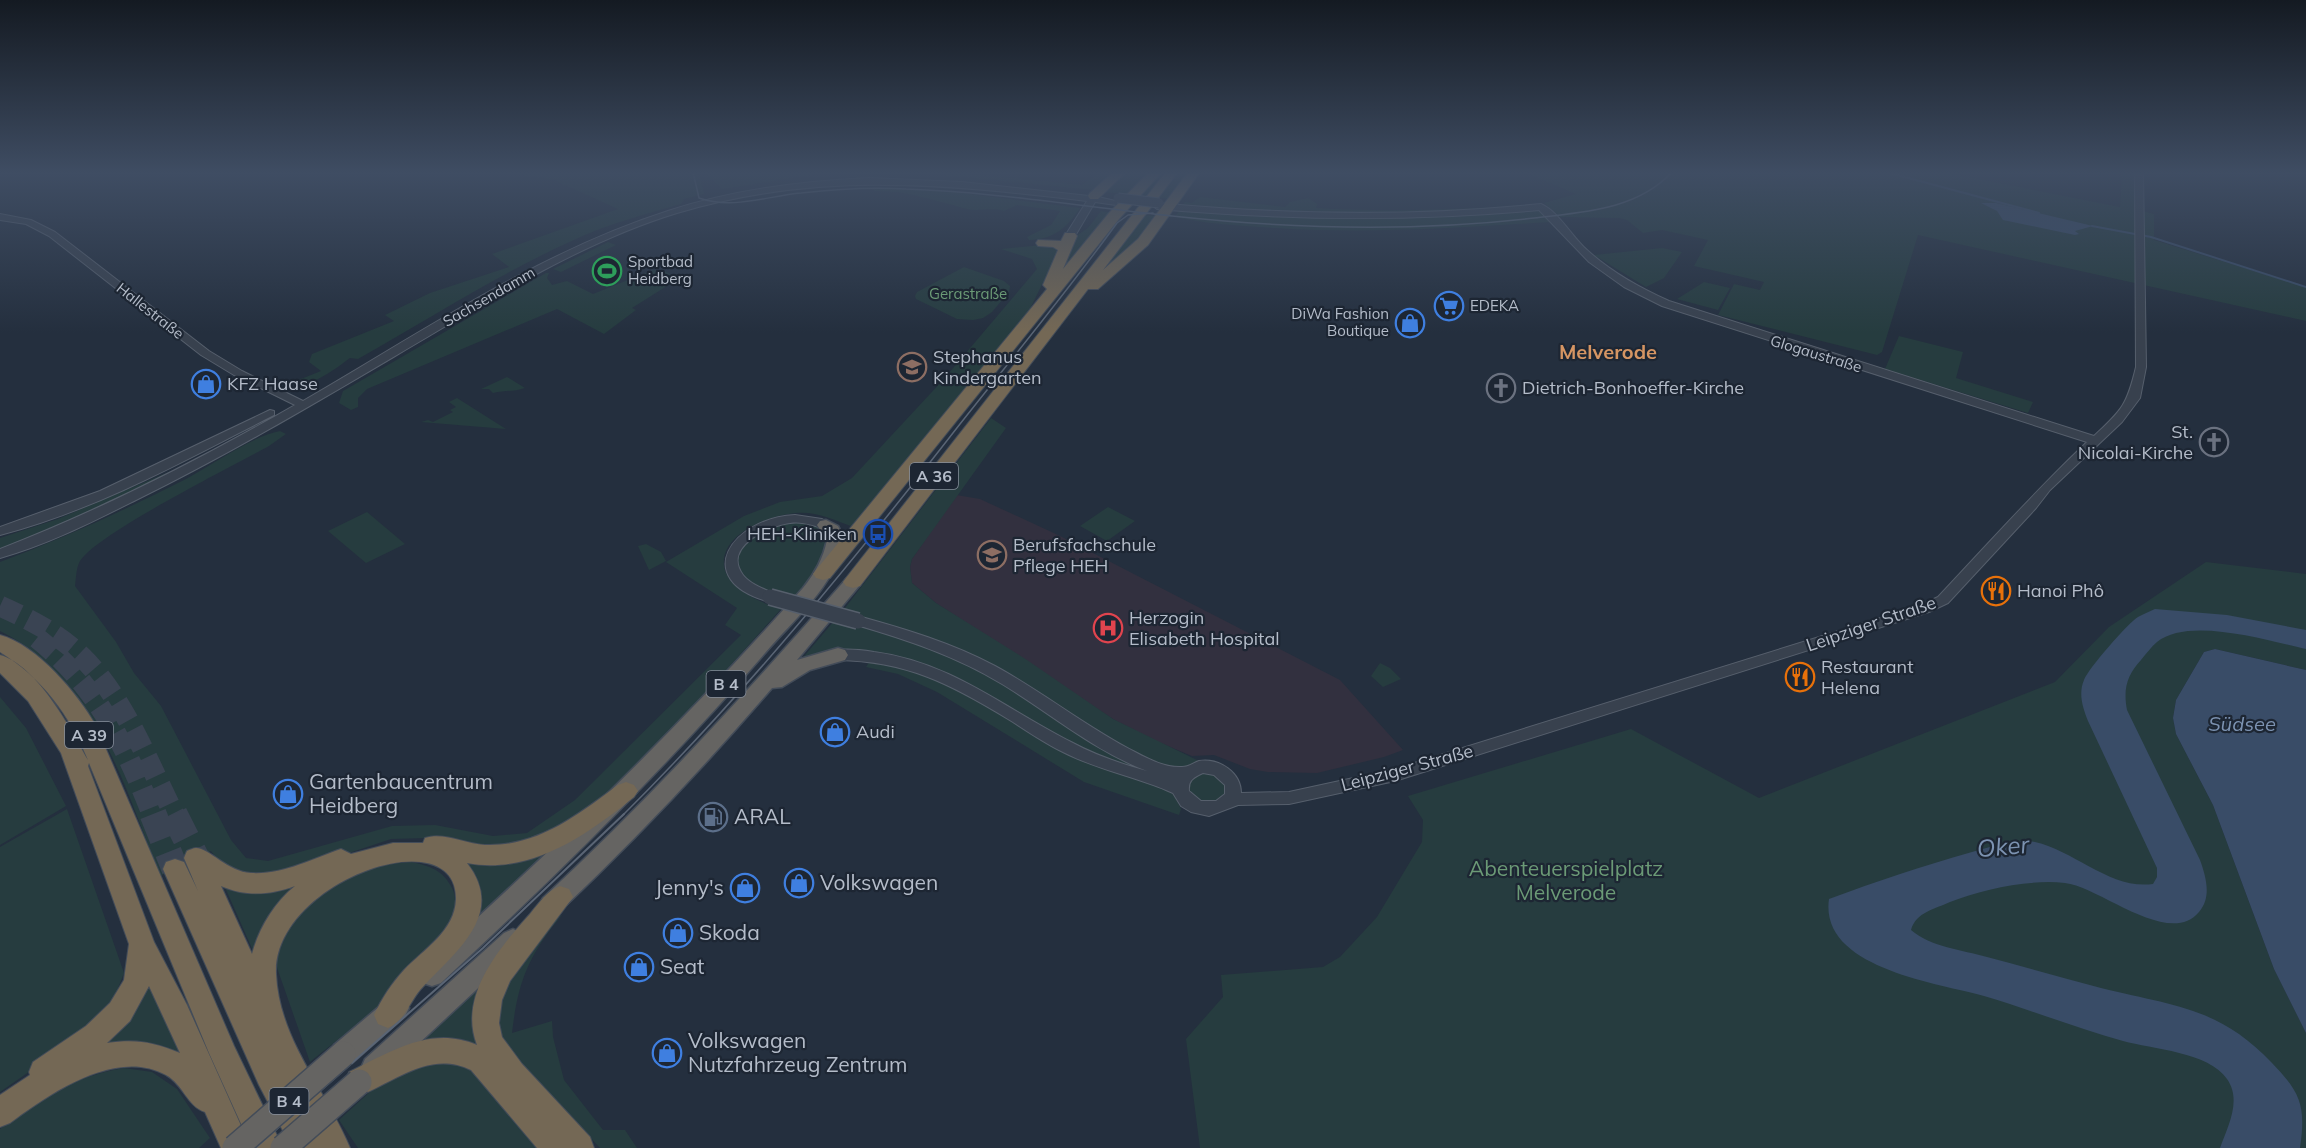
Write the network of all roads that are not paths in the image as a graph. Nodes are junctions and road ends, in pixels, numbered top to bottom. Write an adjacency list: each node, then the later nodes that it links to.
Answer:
1 (35, 226): 13 (street, Hallestraße)
2 (619, 226): 13 (street, Sachsendamm)
3 (1078, 226): 9 (street)
4 (1106, 226): 12 (highway, A 36)
5 (1130, 226): 11 (highway, A 36)
6 (1154, 226): 11 (highway)
7 (1559, 226): 14 (street, Glogaustraße)
8 (2139, 226): 14 (street, Leipziger Straße)
9 (1070, 236): 10 (highway); 12 (highway)
10 (1043, 243)
11 (1065, 309): 19 (highway, A 36)
12 (1034, 313): 18 (highway, A 36)
13 (299, 403): 16 (street, Sachsendamm); 17 (street, Sachsendamm)
14 (2096, 441): 29 (street, Leipziger Straße)
15 (826, 525): 18 (highway); 25 (street, Leipziger Straße, bridge)
16 (0, 531)
17 (0, 554)
18 (823, 574): 28 (highway, B 4)
19 (853, 582): 23 (highway, B 4)
20 (0, 642): 31 (highway, A 39)
21 (838, 655): 23 (highway); 27 (street)
22 (0, 662): 24 (highway)
23 (759, 693): 33 (highway, B 4)
24 (72, 753): 31 (highway); 34 (highway)
25 (1186, 774): 26 (street, Leipziger Straße); 27 (street)
26 (1233, 784): 29 (street, Leipziger Straße); 30 (street)
27 (1179, 789): 30 (street, Leipziger Straße)
28 (626, 791): 32 (highway); 35 (highway, B 4)
29 (1315, 792): 30 (street, Leipziger Straße)
30 (1228, 802)
31 (140, 855): 42 (highway, A 39)
32 (185, 864): 36 (highway); 44 (highway)
33 (560, 897): 37 (highway, B 4); 47 (highway)
34 (142, 944): 38 (highway); 40 (highway)
35 (388, 1015): 36 (highway); 41 (highway, B 4, bridge)
36 (275, 1035): 45 (highway)
37 (359, 1082): 43 (highway, B 4, bridge); 46 (highway)
38 (0, 1102)
39 (0, 1113): 40 (highway)
40 (222, 1120): 41 (highway)
41 (235, 1148)
42 (268, 1148)
43 (283, 1148)
44 (308, 1148)
45 (335, 1148)
46 (557, 1148)
47 (579, 1148)

